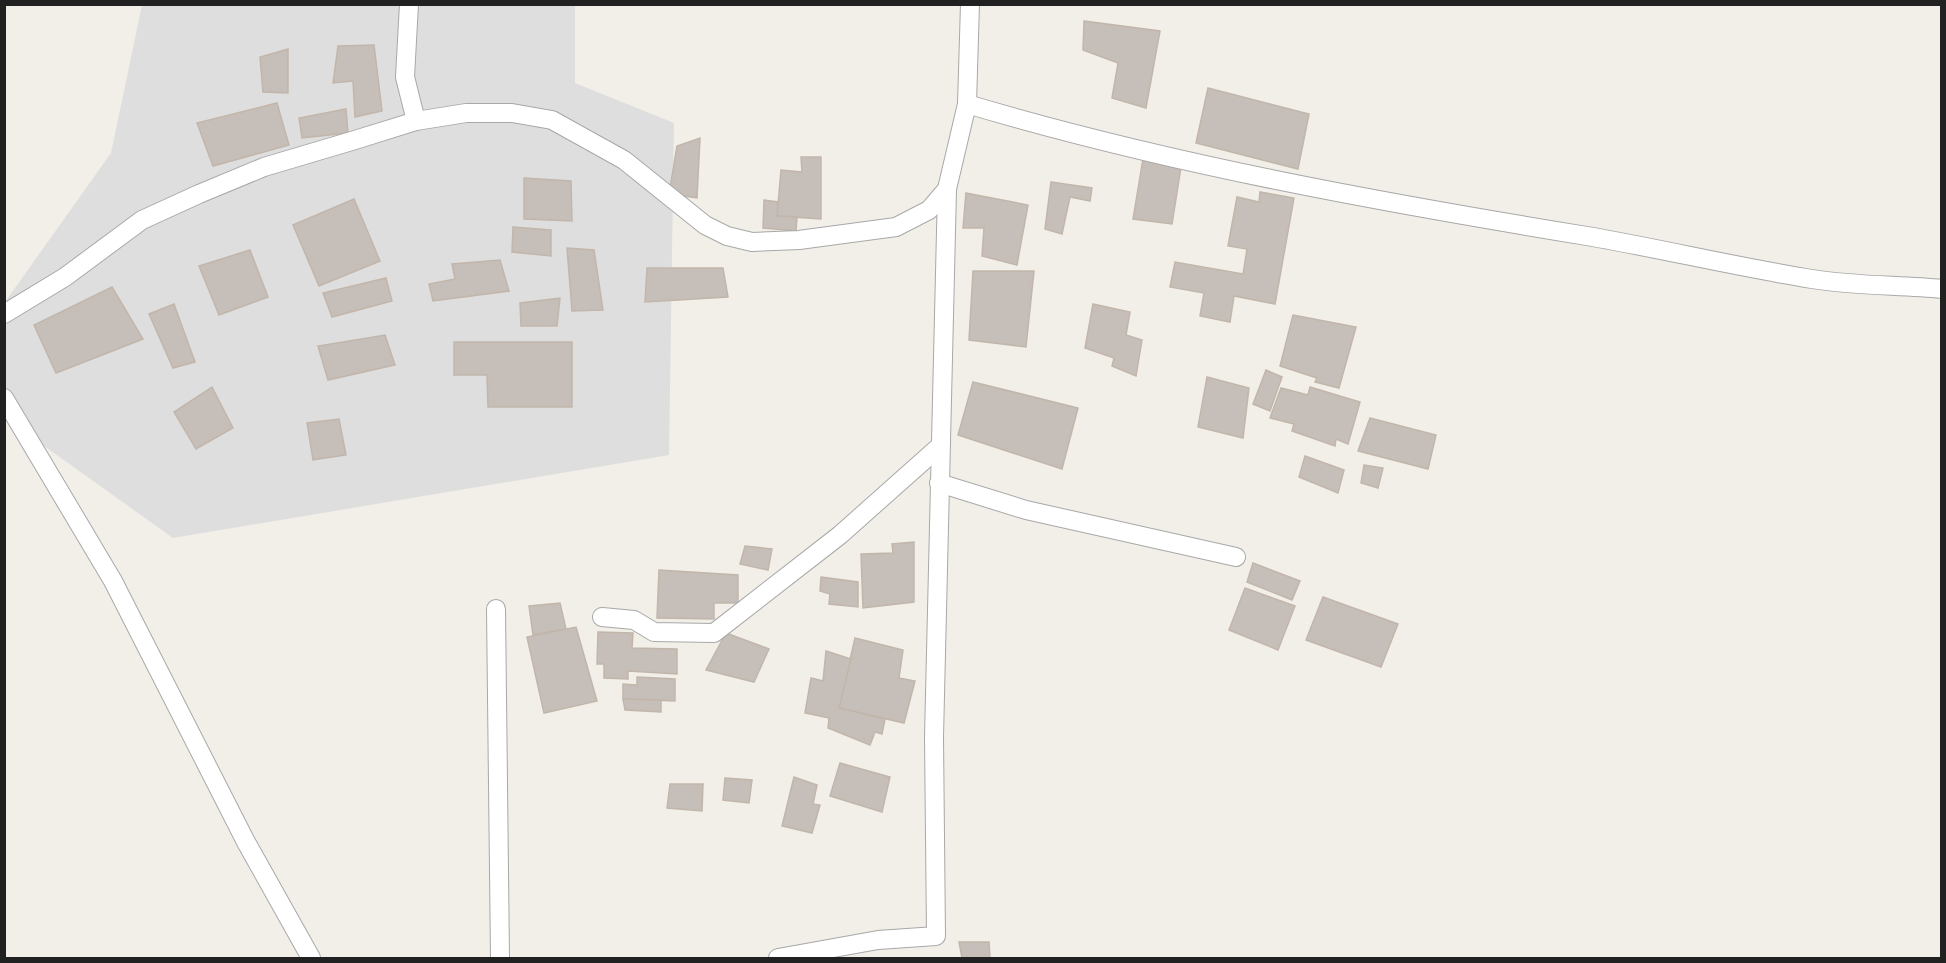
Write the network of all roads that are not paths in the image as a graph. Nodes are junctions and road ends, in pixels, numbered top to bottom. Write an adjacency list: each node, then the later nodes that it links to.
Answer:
1 (409, 4): 4 (lane)
2 (970, 4): 3 (lane)
3 (967, 104): 5 (lane); 6 (lane)
4 (416, 121): 5 (lane); 7 (lane)
5 (947, 189): 9 (lane)
6 (1941, 289)
7 (4, 314)
8 (4, 398): 14 (lane)
9 (940, 446): 10 (lane); 13 (lane)
10 (939, 483): 11 (lane); 16 (lane)
11 (1236, 557)
12 (496, 609): 15 (lane)
13 (602, 616)
14 (311, 958)
15 (500, 958)
16 (778, 958)

